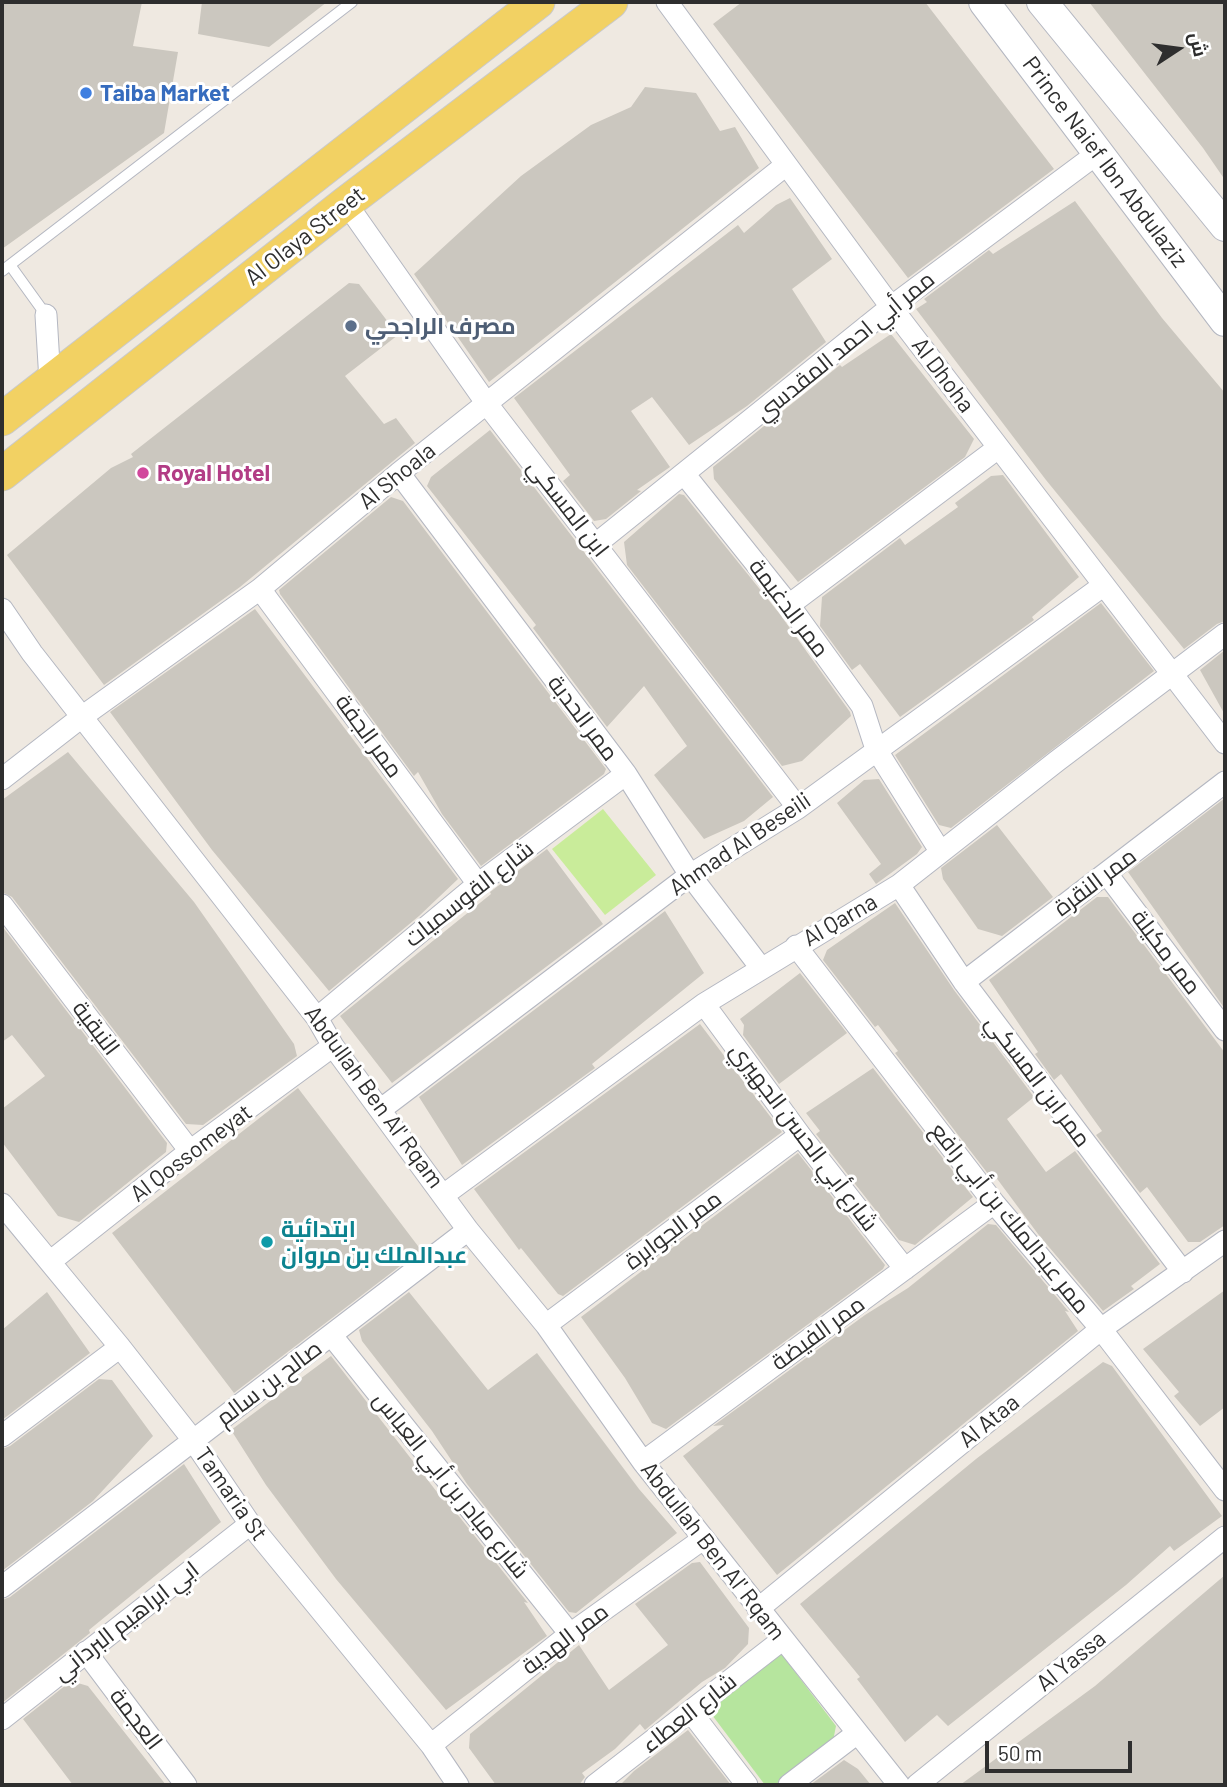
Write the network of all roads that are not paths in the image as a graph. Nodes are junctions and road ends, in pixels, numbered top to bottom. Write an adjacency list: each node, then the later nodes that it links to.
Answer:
1 (352, 2): 12 (lane)
2 (538, 2): 16 (main road, Al Olaya Street)
3 (611, 2): 10 (main road, Al Olaya Street)
4 (667, 2): 9 (street, Al Dhoha)
5 (984, 2): 8 (street, Prince Naief Ibn Abdulaziz)
6 (1042, 2): 7 (street, Prince Naief Ibn Abdulaziz)
7 (1132, 114): 8 (street); 11 (street, Prince Naief Ibn Abdulaziz)
8 (1098, 153): 13 (street, ممر أبي احمد المقدسي); 15 (street, Prince Naief Ibn Abdulaziz)
9 (786, 165): 13 (street, Al Dhoha); 17 (street, Al Shoala)
10 (346, 203): 17 (street, ابن المسكي); 21 (main road, Al Olaya Street)
11 (1225, 226)
12 (6, 268): 14 (lane)
13 (891, 307): 19 (street, Al Dhoha); 22 (street, ممر أبي احمد المقدسي)
14 (46, 315): 16 (street)
15 (1225, 321)
16 (50, 382): 18 (main road, Al Olaya Street)
17 (487, 404): 20 (street, Al Shoala); 23 (street, ابن المسكي)
18 (2, 419)
19 (998, 448): 24 (street, Al Dhoha); 26 (street)
20 (399, 473): 25 (street, Al Shoala); 33 (street, ممر الحدبة)
21 (2, 474)
22 (685, 475): 23 (street, ممر أبي احمد المقدسي); 26 (street, ممر الدغيمة)
23 (596, 544): 36 (street, ابن المسكي)
24 (1104, 585): 29 (street, Al Dhoha); 32 (street, Ahmad Al Beseili)
25 (260, 589): 30 (street, Al Shoala); 40 (street, ممر الجفة)
26 (789, 606): 32 (street, ممر الدغيمة)
27 (2, 609): 30 (street, Abdullah Ben Al' Rqam)
28 (1225, 634): 29 (street, Al Qarna)
29 (1172, 673): 31 (street, Al Dhoha); 37 (street, Al Qarna)
30 (83, 716): 34 (street, Al Shoala); 47 (street, Abdullah Ben Al' Rqam)
31 (1225, 743)
32 (876, 749): 36 (street, Ahmad Al Beseili); 37 (street, ممر الدغيمة)
33 (626, 774): 39 (street, ممر الحدبة); 40 (street, شارع القوسميات)
34 (2, 779)
35 (1225, 782): 38 (street, ممر النقرة)
36 (798, 808): 39 (street, Ahmad Al Beseili)
37 (940, 851): 41 (street, Al Qarna)
38 (1107, 873): 45 (street, ممر النقرة); 48 (street, ممر مكيلة)
39 (690, 875): 44 (street, ممر الحدبة); 50 (street, Ahmad Al Beseili)
40 (478, 884): 47 (street, شارع القوسميات)
41 (899, 885): 43 (street, Al Qarna); 45 (street, ممر ابن المسكي)
42 (2, 905): 52 (street, النبقية)
43 (796, 946): 44 (street, Al Qarna); 54 (street, ممر عبدالملك بن أبي رافع)
44 (761, 968): 46 (street, Al Qarna)
45 (964, 982): 60 (street, ممر ابن المسكي)
46 (704, 1004): 51 (street, شارع أبي الحسن الجهيري); 53 (street, Al Qarna)
47 (317, 1018): 49 (street, Abdullah Ben Al' Rqam)
48 (1225, 1030)
49 (333, 1046): 50 (street, Abdullah Ben Al' Rqam); 52 (street, Al Qossomeyat)
50 (380, 1110): 53 (street, Abdullah Ben Al' Rqam)
51 (800, 1135): 59 (street, شارع أبي الحسن الجهيري); 61 (street, ممر الجوابرة)
52 (190, 1152): 58 (street, Al Qossomeyat)
53 (445, 1194): 56 (street, Abdullah Ben Al' Rqam)
54 (993, 1203): 59 (street, ممر الفيضة); 62 (street, ممر عبدالملك بن أبي رافع)
55 (4, 1213): 58 (street, Tamaria St)
56 (468, 1230): 61 (street, Abdullah Ben Al' Rqam); 63 (street, صالح بن سالم)
57 (1225, 1241): 60 (street, Al Ataa)
58 (51, 1261): 64 (street, Tamaria St)
59 (905, 1269): 67 (street, ممر الفيضة)
60 (1184, 1272): 62 (street, Al Ataa)
61 (546, 1325): 67 (street, Abdullah Ben Al' Rqam)
62 (1101, 1329): 68 (street, ممر عبدالملك بن أبي رافع); 73 (street, Al Ataa)
63 (332, 1336): 66 (street, صالح بن سالم); 74 (street, شارع مبادر بن أبي العباس)
64 (120, 1347): 65 (street); 66 (street, Tamaria St)
65 (2, 1436)
66 (193, 1440): 69 (street, Tamaria St); 72 (street, صالح بن سالم)
67 (643, 1462): 71 (street, Abdullah Ben Al' Rqam)
68 (1225, 1490)
69 (250, 1524): 76 (street, ابي ابراهيم البرداني); 80 (street, Tamaria St)
70 (1225, 1537): 87 (street, Al Yassa)
71 (703, 1539): 73 (street, Abdullah Ben Al' Rqam); 74 (street, ممر الهدية)
72 (2, 1587)
73 (758, 1609): 75 (street, Abdullah Ben Al' Rqam)
74 (569, 1634): 80 (street, ممر الهدية)
75 (782, 1640): 77 (street, شارع العطاء); 79 (street, Abdullah Ben Al' Rqam)
76 (86, 1652): 78 (street, ابي ابراهيم البرداني); 81 (street, العجمة)
77 (691, 1712): 83 (street, شارع العطاء); 84 (street)
78 (2, 1719)
79 (856, 1734): 85 (street); 86 (street, Abdullah Ben Al' Rqam)
80 (431, 1745): 82 (street, Tamaria St)
81 (186, 1785)
82 (458, 1785)
83 (595, 1785)
84 (747, 1785)
85 (789, 1785)
86 (899, 1785)
87 (918, 1785)

